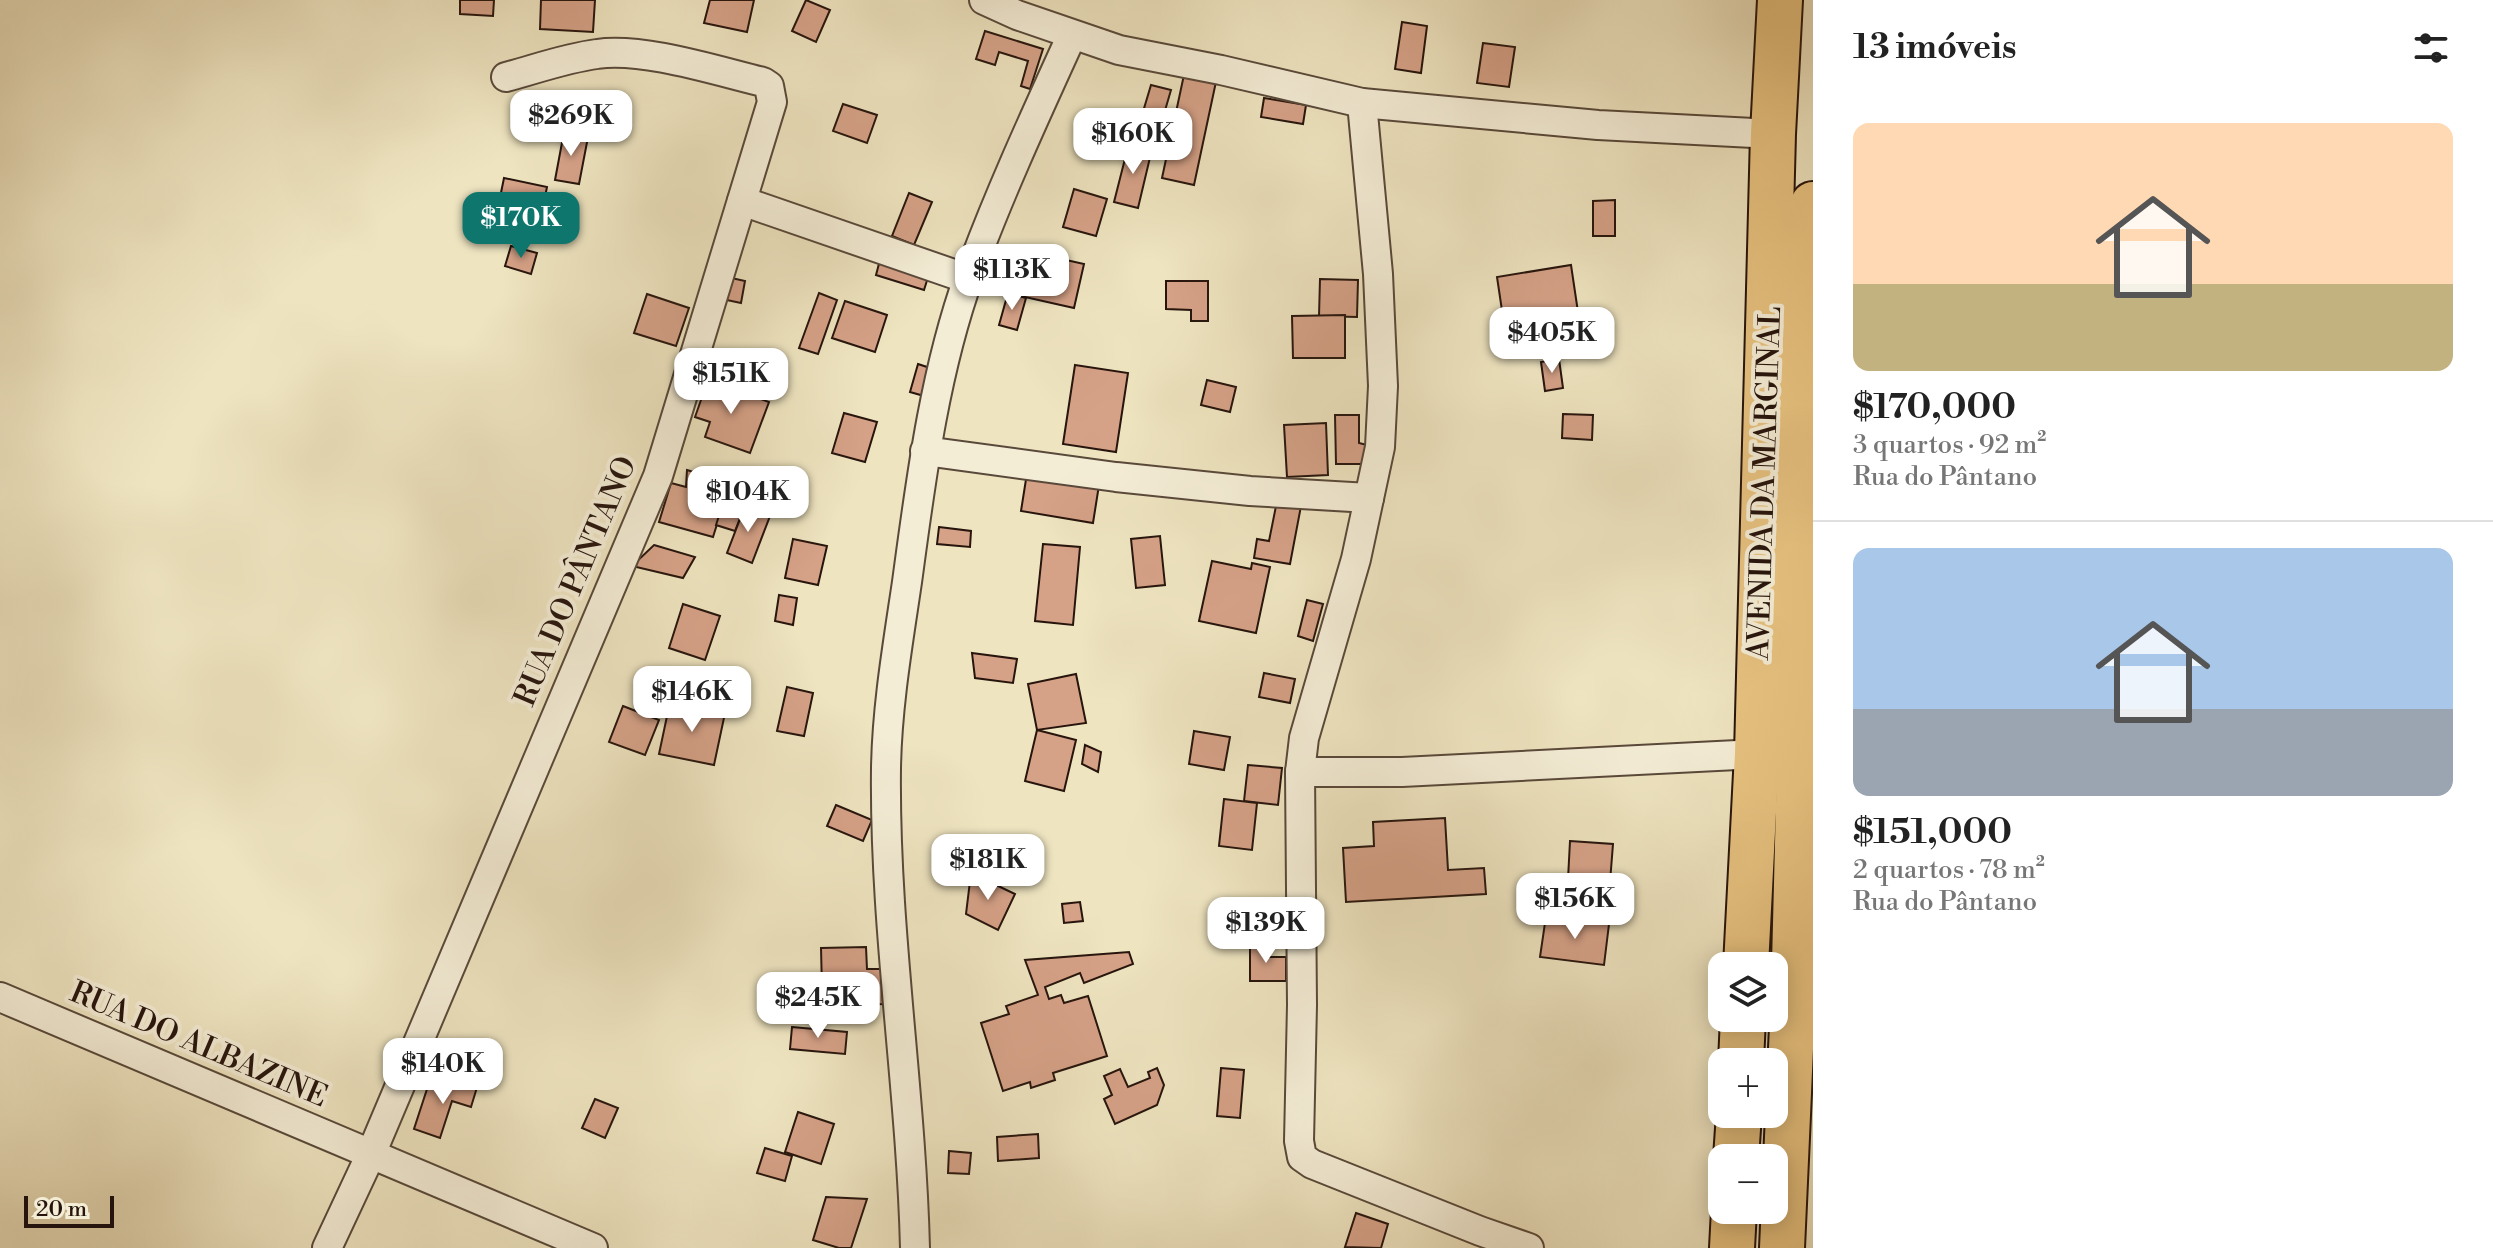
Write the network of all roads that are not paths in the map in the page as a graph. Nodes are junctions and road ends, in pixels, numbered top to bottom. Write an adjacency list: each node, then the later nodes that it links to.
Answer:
1 (984, 0): 3 (street)
2 (1780, 0): 6 (main road, AVENIDA DA MARGINAL)
3 (1072, 35): 5 (street); 9 (street)
4 (506, 77): 7 (street, RUA DO PÂNTANO)
5 (1362, 103): 6 (street); 11 (street)
6 (1773, 134): 12 (main road, AVENIDA DA MARGINAL)
7 (742, 201): 9 (street); 17 (street, RUA DO PÂNTANO)
8 (1813, 204): 16 (main road, AVENIDA DA MARGINAL)
9 (968, 279): 10 (street)
10 (925, 451): 11 (street); 22 (street)
11 (1369, 498): 13 (street)
12 (1757, 754): 13 (street); 14 (main road, AVENIDA DA MARGINAL)
13 (1300, 772): 19 (street)
14 (1747, 952)
15 (0, 997): 17 (street, RUA DO ALBAZINE)
16 (1803, 1004): 25 (main road, AVENIDA DA MARGINAL)
17 (371, 1154): 20 (street, RUA DO PÂNTANO); 21 (street, RUA DO ALBAZINE)
18 (1733, 1224): 24 (main road)
19 (1481, 1240): 23 (street)
20 (327, 1248)
21 (593, 1248)
22 (915, 1248)
23 (1529, 1248)
24 (1732, 1248)
25 (1782, 1248)

